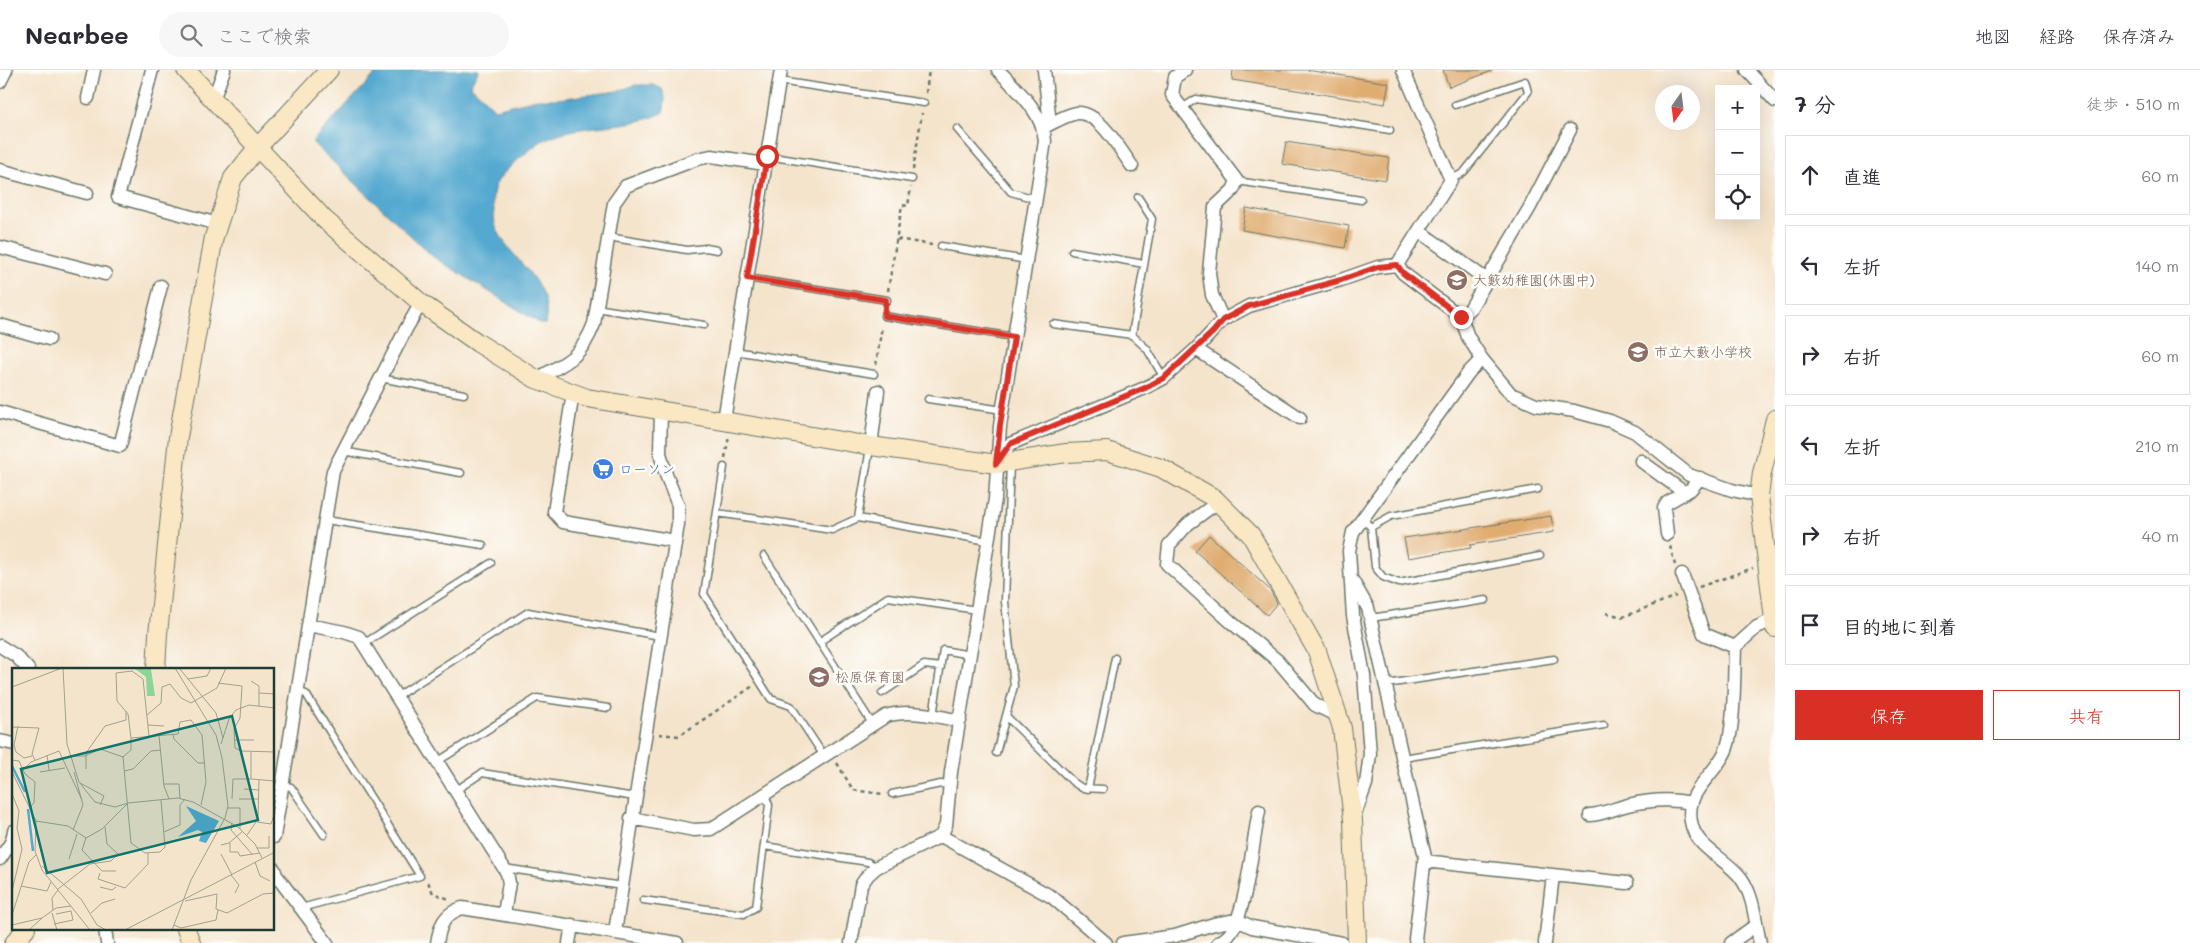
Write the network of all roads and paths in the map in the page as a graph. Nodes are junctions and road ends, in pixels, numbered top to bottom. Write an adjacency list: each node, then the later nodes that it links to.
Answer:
1 (6, 70): 14 (street)
2 (94, 70): 15 (street)
3 (152, 70): 36 (street)
4 (186, 70): 16 (street)
5 (224, 70): 16 (street)
6 (328, 70): 25 (street)
7 (929, 70): 18 (path)
8 (998, 70): 21 (street)
9 (1044, 70): 21 (street)
10 (1185, 70): 20 (street)
11 (1403, 70): 30 (street)
12 (1747, 70): 17 (street)
13 (780, 76): 18 (lane); 26 (street)
14 (0, 82)
15 (88, 98)
16 (213, 100): 25 (street)
17 (1775, 101)
18 (924, 103): 29 (path)
19 (1455, 105): 30 (lane)
20 (1182, 108): 23 (lane); 31 (street)
21 (1047, 126): 27 (street); 34 (street)
22 (956, 129): 34 (lane)
23 (1390, 130)
24 (1570, 130): 49 (street)
25 (257, 148): 36 (street); 52 (street)
26 (766, 160): 29 (lane); 38 (street); 48 (street)
27 (1132, 166)
28 (0, 170): 32 (street)
29 (912, 179): 39 (path)
30 (1451, 180): 37 (street)
31 (1237, 181): 35 (lane); 56 (street)
32 (87, 193)
33 (1138, 197): 45 (lane)
34 (1036, 198): 44 (street)
35 (1361, 200)
36 (218, 224): 119 (street)
37 (1419, 231): 46 (street); 49 (street)
38 (608, 237): 42 (lane); 53 (street)
39 (897, 239): 40 (path); 51 (path)
40 (941, 246): 44 (lane)
41 (0, 247): 47 (street)
42 (717, 250)
43 (1072, 251): 45 (lane)
44 (1026, 260): 61 (street)
45 (1144, 264): 60 (lane)
46 (1397, 265): 55 (street); 56 (street)
47 (105, 274)
48 (747, 278): 51 (lane); 64 (street)
49 (1487, 280): 55 (street)
50 (161, 286): 76 (street)
51 (886, 300)
52 (421, 303): 67 (street); 69 (street)
53 (596, 308): 59 (lane); 69 (street)
54 (884, 316): 61 (lane); 66 (path)
55 (1461, 317): 65 (street)
56 (1223, 320): 63 (street)
57 (1053, 324): 60 (lane)
58 (0, 325): 62 (street)
59 (704, 325)
60 (1132, 335): 68 (lane)
61 (1014, 337): 75 (street)
62 (49, 338)
63 (1196, 349): 68 (street); 77 (street)
64 (735, 351): 66 (lane); 79 (street)
65 (1482, 359): 86 (street); 94 (street)
66 (874, 374)
67 (380, 378): 72 (lane); 81 (street)
68 (1164, 378): 83 (street)
69 (536, 380): 71 (street)
70 (878, 391): 80 (street)
71 (573, 393): 74 (street); 96 (street)
72 (464, 394)
73 (928, 399): 75 (lane)
74 (661, 410): 79 (street); 96 (street)
75 (1003, 410): 83 (street)
76 (0, 412)
77 (1300, 418)
78 (1775, 419): 89 (street)
79 (727, 421): 80 (street); 84 (path)
80 (870, 446): 83 (street); 92 (lane)
81 (343, 451): 85 (lane); 93 (street)
82 (1641, 461): 88 (street)
83 (1003, 463): 90 (street); 97 (street); 126 (lane)
84 (724, 467): 91 (lane)
85 (461, 473)
86 (1700, 478): 88 (street); 89 (street)
87 (1538, 489): 94 (lane)
88 (1685, 492): 95 (street)
89 (1759, 496): 106 (street)
90 (1218, 502): 127 (street); 127 (street)
91 (716, 513): 92 (lane); 120 (lane)
92 (858, 518): 97 (lane)
93 (326, 520): 98 (lane); 108 (street)
94 (1366, 523): 100 (lane); 103 (street)
95 (1667, 534): 102 (path)
96 (675, 541): 109 (street)
97 (988, 541): 105 (street)
98 (483, 545)
99 (764, 556): 110 (lane)
100 (1540, 556)
101 (491, 563): 111 (lane)
102 (1682, 574): 113 (street)
103 (1351, 578): 107 (street); 149 (street)
104 (1486, 600): 107 (lane)
105 (977, 610): 110 (lane); 114 (street)
106 (1774, 615): 113 (street)
107 (1371, 618): 121 (street)
108 (308, 625): 111 (street); 122 (street)
109 (660, 636): 124 (lane); 132 (street)
110 (819, 642): 130 (lane)
111 (363, 644): 124 (street)
112 (0, 646): 118 (street)
113 (1735, 648): 145 (street)
114 (970, 656): 117 (lane); 129 (street)
115 (1115, 658): 139 (lane)
116 (1554, 659): 121 (lane)
117 (940, 667): 123 (lane); 128 (lane)
118 (27, 668)
119 (156, 668)
120 (760, 681): 132 (path); 133 (lane)
121 (1386, 684): 135 (street)
122 (298, 691): 137 (street); 161 (lane)
123 (882, 693)
124 (396, 697): 136 (street)
125 (608, 708): 136 (lane)
126 (1006, 716): 134 (lane); 139 (lane)
127 (1338, 716): 149 (street)
128 (933, 717): 129 (street); 130 (street)
129 (960, 721): 138 (street)
130 (873, 725): 133 (street)
131 (1604, 725): 135 (lane)
132 (645, 732): 144 (street)
133 (827, 754): 142 (path); 143 (street)
134 (996, 754)
135 (1403, 758): 156 (street)
136 (437, 762): 141 (street)
137 (282, 785): 150 (street); 151 (lane)
138 (950, 785): 142 (lane); 152 (street)
139 (1088, 789): 140 (lane)
140 (1104, 789)
141 (455, 791): 144 (lane); 158 (street)
142 (892, 794)
143 (764, 795): 148 (street); 154 (lane)
144 (635, 797): 148 (street)
145 (1691, 803): 147 (street); 170 (street)
146 (1259, 811): 168 (street)
147 (1590, 815)
148 (631, 818): 163 (street)
149 (1353, 820): 187 (street)
150 (275, 830)
151 (324, 835)
152 (941, 836): 157 (street); 183 (street)
153 (12, 840): 155 (street)
154 (764, 846): 157 (lane); 164 (lane)
155 (0, 859)
156 (1424, 861): 160 (street); 188 (street)
157 (877, 867): 182 (street)
158 (504, 868): 163 (lane); 167 (street)
159 (275, 872): 165 (street)
160 (1553, 875): 162 (street); 189 (street)
161 (420, 876): 165 (lane); 166 (path)
162 (1627, 882)
163 (622, 886): 174 (street)
164 (643, 900)
165 (301, 908): 178 (street)
166 (457, 910): 167 (street); 179 (street)
167 (504, 914): 169 (street)
168 (1237, 920): 184 (street); 185 (street); 186 (street)
169 (572, 925): 174 (street); 180 (street)
170 (1756, 925): 190 (street); 191 (street)
171 (25, 930): 175 (street)
172 (105, 930): 176 (street)
173 (186, 930): 177 (street)
174 (615, 932): 181 (street)
175 (14, 943)
176 (107, 943)
177 (191, 943)
178 (327, 943)
179 (437, 943)
180 (569, 943)
181 (677, 943)
182 (851, 943)
183 (1106, 943)
184 (1123, 943)
185 (1218, 943)
186 (1342, 943)
187 (1357, 943)
188 (1417, 943)
189 (1546, 943)
190 (1731, 943)
191 (1760, 943)

